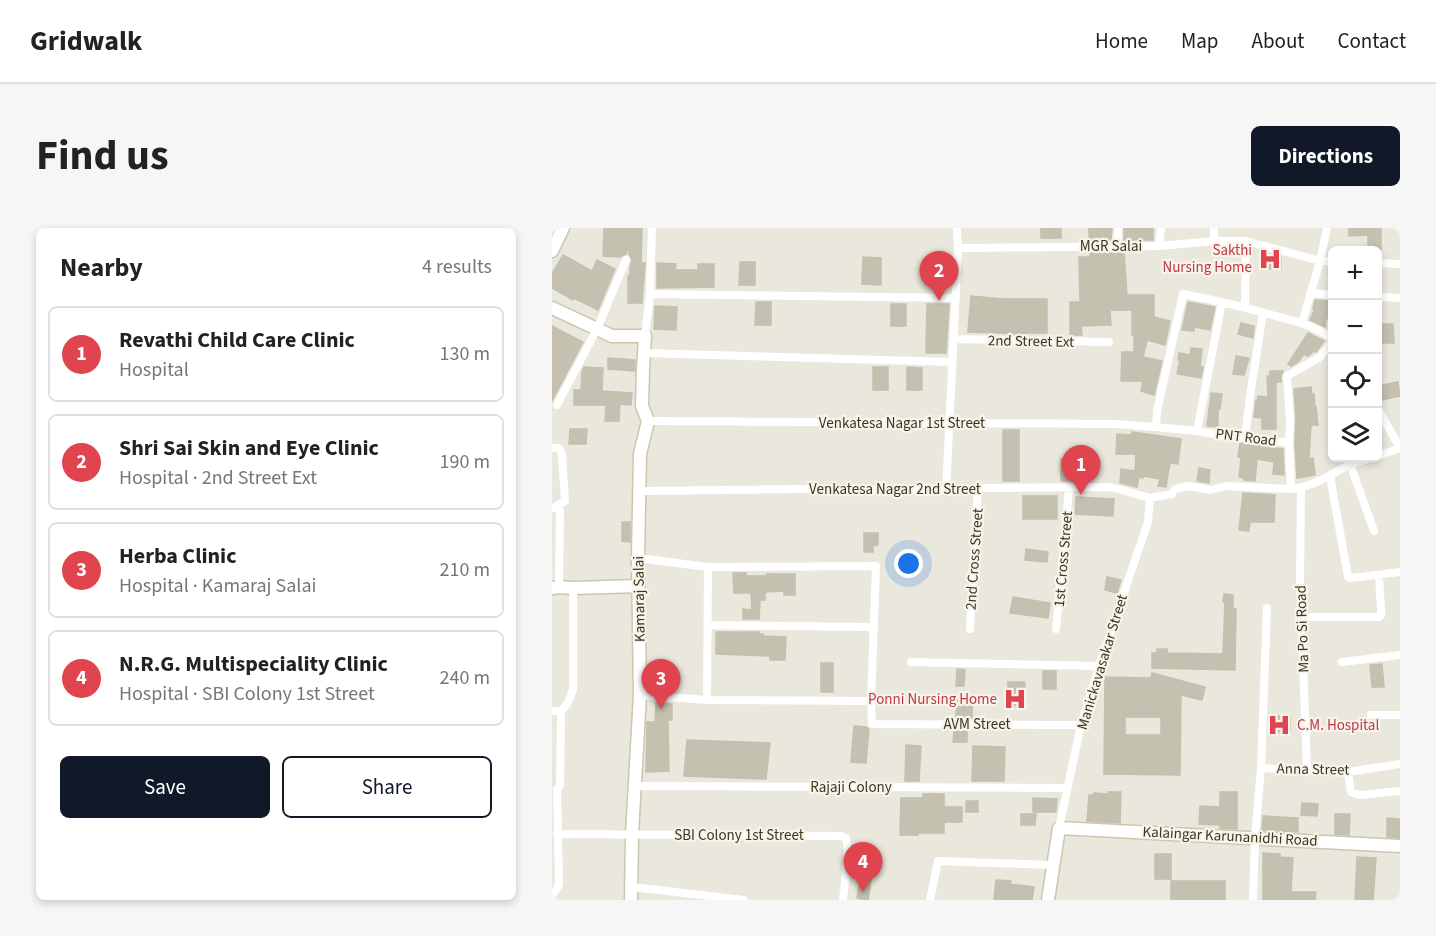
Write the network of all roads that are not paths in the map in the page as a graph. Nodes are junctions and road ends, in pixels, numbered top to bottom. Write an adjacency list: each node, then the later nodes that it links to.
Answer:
1 (652, 228): 18 (street)
2 (957, 228): 11 (street)
3 (1118, 228): 9 (street)
4 (1161, 228): 10 (street)
5 (1214, 228): 7 (street)
6 (1327, 228): 13 (street)
7 (1214, 241): 8 (street, MGR Salai); 10 (street, MGR Salai)
8 (1246, 241): 13 (street, MGR Salai); 24 (street)
9 (1118, 246): 10 (street, MGR Salai); 11 (street, MGR Salai)
10 (1159, 246)
11 (958, 248): 20 (street)
12 (626, 260): 28 (street)
13 (1320, 261): 14 (street, MGR Salai); 17 (street)
14 (1328, 261)
15 (1382, 263): 16 (street)
16 (1400, 264)
17 (1310, 293): 19 (street); 27 (street)
18 (650, 294): 20 (street); 29 (street)
19 (1328, 295)
20 (956, 297): 31 (street)
21 (1382, 297): 22 (street)
22 (1400, 298)
23 (1222, 302): 24 (street); 40 (street); 41 (street)
24 (1245, 307): 26 (street)
25 (552, 308): 28 (street)
26 (1263, 312): 27 (street); 42 (street)
27 (1302, 323): 30 (street)
28 (597, 329): 29 (street); 36 (street)
29 (645, 336): 34 (street, Kamaraj Salai)
30 (1328, 336)
31 (954, 339): 32 (street, 2nd Street Ext); 35 (street)
32 (1109, 342)
33 (1328, 346): 43 (street)
34 (644, 353): 35 (street); 38 (street, Kamaraj Salai)
35 (952, 362): 39 (street)
36 (557, 405)
37 (1382, 417): 45 (street)
38 (648, 421): 39 (street, Venkatesa Nagar 1st Street); 55 (street, Kamaraj Salai)
39 (949, 423): 40 (street, Venkatesa Nagar 1st Street); 54 (street)
40 (1156, 427): 41 (street, PNT Road)
41 (1197, 431): 42 (street, PNT Road)
42 (1245, 437): 43 (street, PNT Road)
43 (1289, 442): 53 (street, PNT Road)
44 (556, 448): 57 (street)
45 (1400, 448): 46 (street)
46 (1382, 454)
47 (1357, 462): 48 (street)
48 (1350, 464): 49 (street); 58 (street)
49 (1330, 476): 50 (street); 62 (street)
50 (1301, 488): 53 (street); 67 (street, Ma Po Si Road)
51 (978, 489): 52 (street, Venkatesa Nagar 2nd Street); 54 (street, Venkatesa Nagar 2nd Street); 70 (street, 2nd Cross Street)
52 (1069, 489): 56 (street, Venkatesa Nagar 2nd Street); 71 (street, 1st Cross Street)
53 (1291, 489): 56 (street)
54 (946, 490): 55 (street, Venkatesa Nagar 2nd Street)
55 (639, 491): 59 (street, Kamaraj Salai)
56 (1150, 498): 75 (street, Manickavasakar Street)
57 (554, 508): 64 (street)
58 (1374, 531)
59 (638, 558): 60 (street); 63 (street, Kamaraj Salai)
60 (708, 567): 68 (street); 69 (street)
61 (1400, 572): 62 (street)
62 (1379, 575): 67 (street)
63 (639, 586): 65 (street); 76 (street, Kamaraj Salai)
64 (556, 587): 65 (street)
65 (573, 588): 79 (street)
66 (1268, 608): 84 (street)
67 (1302, 617): 85 (street, Ma Po Si Road)
68 (708, 625): 69 (street); 77 (street)
69 (874, 627): 78 (street)
70 (970, 629)
71 (1056, 629)
72 (1400, 655): 74 (street)
73 (911, 662): 75 (street)
74 (1342, 662)
75 (1099, 666): 82 (street, Manickavasakar Street)
76 (640, 695): 77 (street); 87 (street, Kamaraj Salai)
77 (707, 700): 78 (street)
78 (871, 701): 82 (street, AVM Street)
79 (557, 711): 89 (street)
80 (1371, 715): 81 (street)
81 (1400, 715)
82 (1081, 725): 88 (street, Manickavasakar Street)
83 (1400, 764): 86 (street, Anna Street)
84 (1261, 768): 85 (street, Anna Street); 94 (street)
85 (1307, 770): 86 (street, Anna Street)
86 (1348, 772): 90 (street)
87 (635, 786): 88 (street, Rajaji Colony); 93 (street, Kamaraj Salai)
88 (1067, 788): 91 (street, Manickavasakar Street)
89 (555, 789): 92 (street)
90 (1400, 791)
91 (1059, 828): 94 (street, Kalaingar Karunanidhi Road); 96 (street)
92 (557, 834): 93 (street, SBI Colony 1st Street); 98 (street)
93 (632, 834): 97 (street, Kamaraj Salai); 101 (street, SBI Colony 1st Street)
94 (1254, 837): 95 (street, Kalaingar Karunanidhi Road); 104 (street)
95 (1400, 846)
96 (1053, 865): 102 (street); 103 (street)
97 (632, 886): 99 (street, Kamaraj Salai); 100 (street)
98 (552, 895)
99 (632, 900)
100 (744, 900)
101 (843, 900)
102 (930, 900)
103 (1048, 900)
104 (1252, 900)

